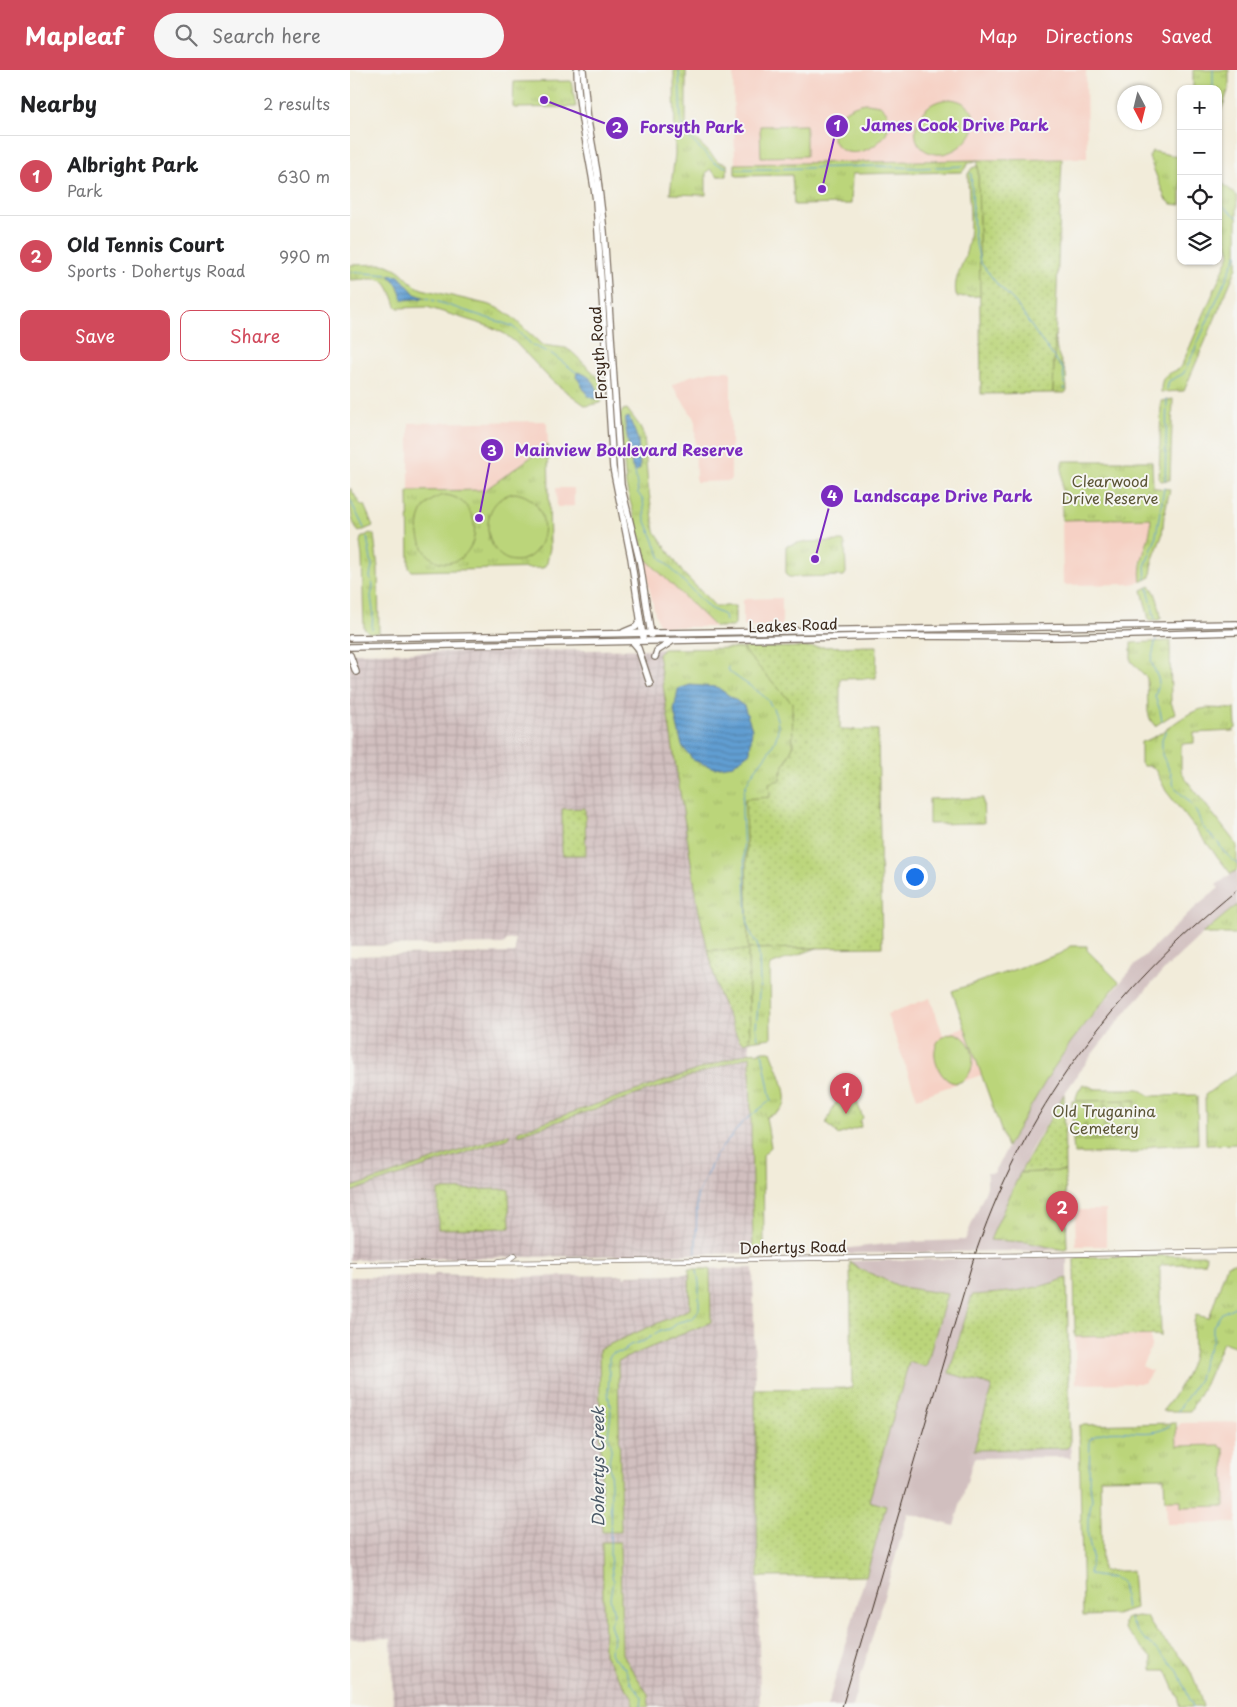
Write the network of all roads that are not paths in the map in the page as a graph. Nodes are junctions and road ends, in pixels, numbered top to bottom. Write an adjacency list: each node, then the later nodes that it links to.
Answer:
1 (580, 73): 2 (highway, Forsyth Road)
2 (601, 231): 3 (highway, Forsyth Road); 4 (highway, Forsyth Road)
3 (648, 610): 12 (highway, Forsyth Road); 13 (highway)
4 (640, 619): 14 (highway); 15 (highway, Forsyth Road)
5 (1237, 624): 6 (highway, Leakes Road)
6 (1190, 625): 8 (highway, Leakes Road); 10 (highway)
7 (1060, 626): 8 (highway, Leakes Road); 13 (highway, Leakes Road); 17 (highway)
8 (1163, 626): 9 (highway)
9 (1194, 632): 10 (highway, Leakes Road); 17 (highway, Leakes Road)
10 (1212, 632): 11 (highway, Leakes Road)
11 (1237, 632)
12 (651, 633): 13 (highway, Leakes Road); 15 (highway, Leakes Road); 22 (highway, Forsyth Road)
13 (660, 633)
14 (618, 634): 15 (highway, Leakes Road); 16 (highway, Leakes Road)
15 (643, 634): 21 (highway, Forsyth Road)
16 (547, 635): 18 (highway, Leakes Road); 23 (highway)
17 (1061, 637): 19 (highway, Leakes Road)
18 (355, 638): 24 (highway)
19 (673, 641): 22 (highway, Leakes Road); 26 (highway)
20 (633, 642): 21 (highway, Leakes Road); 23 (highway, Leakes Road); 28 (highway)
21 (644, 642): 22 (highway, Leakes Road)
22 (652, 642)
23 (556, 644): 24 (highway, Leakes Road)
24 (355, 646)
25 (350, 655): 27 (highway)
26 (654, 657)
27 (356, 672)
28 (650, 684)
29 (1237, 1251): 31 (main road, Dohertys Road, bridge)
30 (516, 1255): 31 (main road)
31 (462, 1264): 32 (main road, Dohertys Road)
32 (350, 1265)

